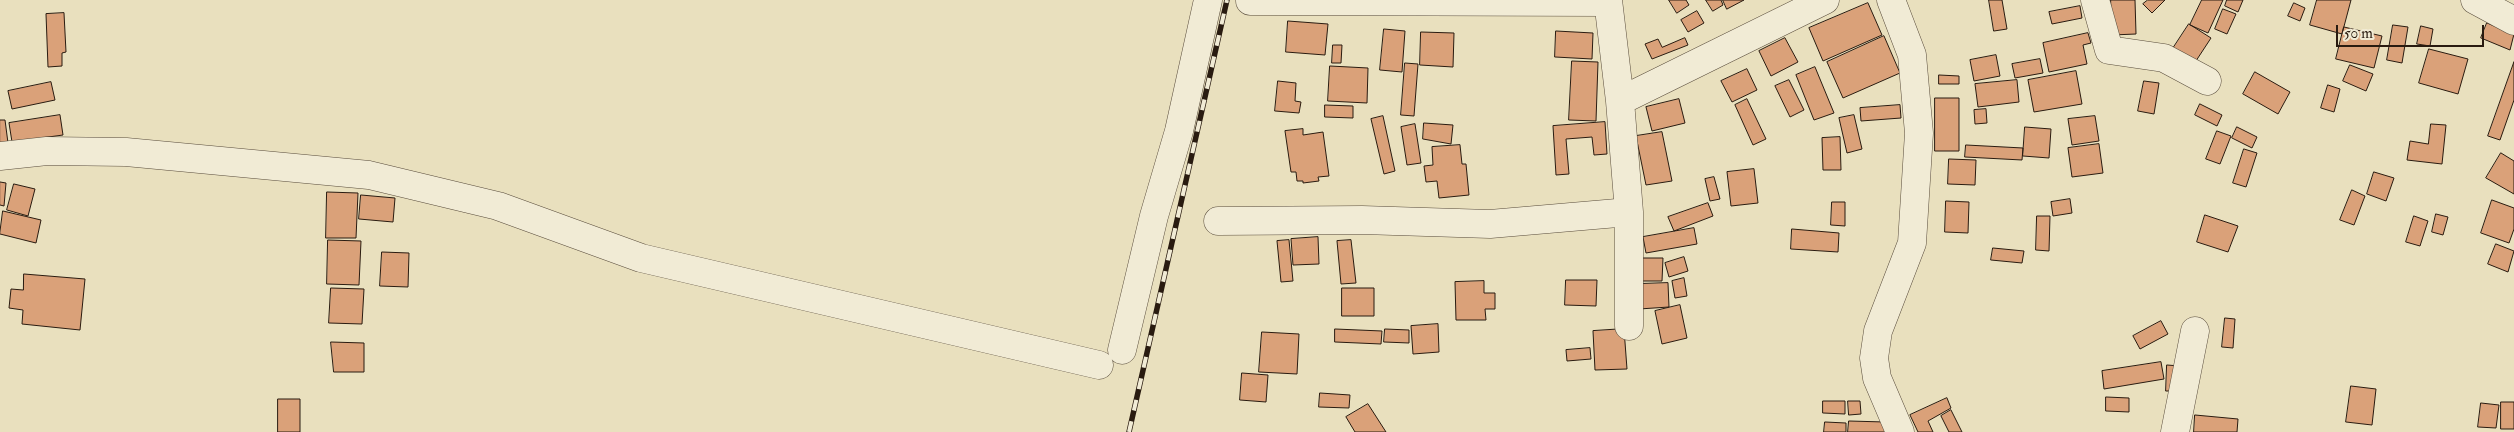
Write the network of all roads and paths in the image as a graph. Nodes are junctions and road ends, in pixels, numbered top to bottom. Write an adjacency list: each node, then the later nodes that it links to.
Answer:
1 (1208, 0): 16 (street)
2 (1824, 0): 10 (street)
3 (1891, 0): 18 (street)
4 (2095, 0): 9 (street)
5 (2475, 0): 8 (street)
6 (1250, 1): 7 (street)
7 (1608, 1): 10 (street)
8 (2514, 21)
9 (2207, 81)
10 (1620, 101): 12 (street)
11 (0, 156): 17 (street)
12 (1629, 212): 13 (street); 14 (street)
13 (1218, 221)
14 (1628, 326)
15 (2195, 331): 19 (street)
16 (1122, 350)
17 (1099, 365)
18 (1900, 432)
19 (2175, 432)

